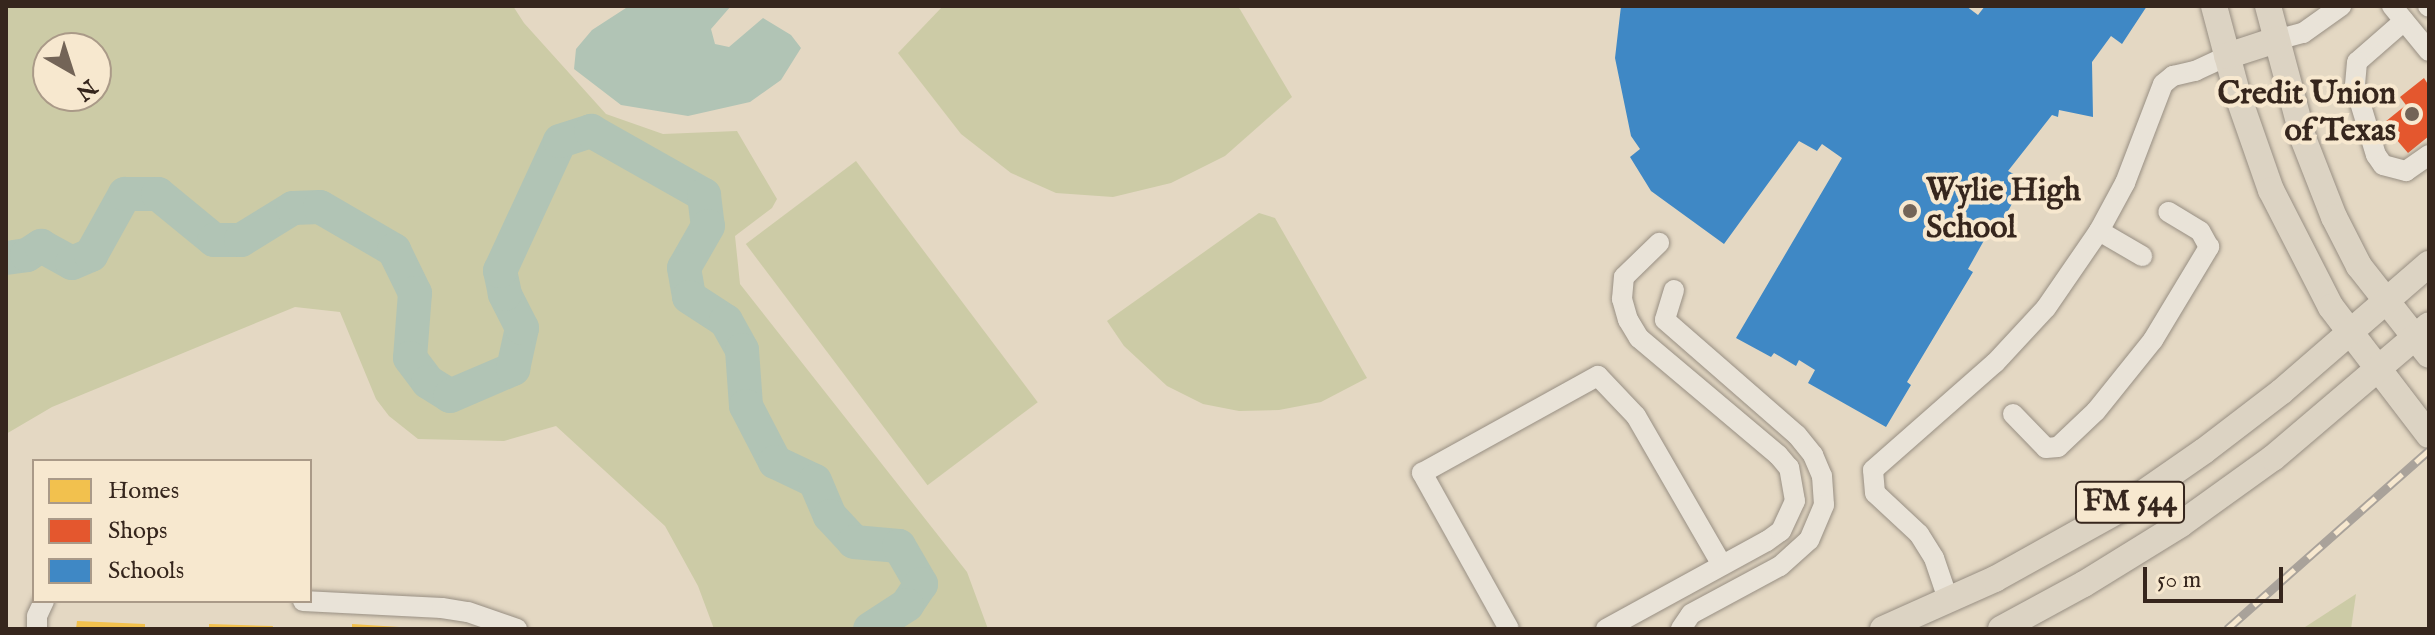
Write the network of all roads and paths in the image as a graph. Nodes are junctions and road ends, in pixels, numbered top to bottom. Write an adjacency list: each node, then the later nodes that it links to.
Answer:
1 (2214, 6): 7 (main road)
2 (2268, 6): 5 (main road)
3 (2341, 6): 5 (lane)
4 (2398, 13): 6 (lane); 8 (lane)
5 (2276, 40): 7 (main road); 15 (main road)
6 (2429, 51)
7 (2227, 56): 10 (lane); 16 (main road)
8 (2429, 155)
9 (2168, 212): 19 (lane)
10 (2099, 231): 12 (lane); 23 (lane)
11 (1659, 243): 21 (lane)
12 (2142, 256)
13 (2429, 264): 15 (main road, FM 544 / FM 544)
14 (1674, 290): 29 (lane)
15 (2387, 301): 16 (main road, FM 544 / FM 544); 17 (main road)
16 (2349, 333): 18 (main road); 23 (main road, FM 544 / FM 544)
17 (2424, 339): 18 (main road, FM 544 / FM 544)
18 (2378, 369): 20 (main road); 31 (main road, FM 544 / FM 544)
19 (2013, 414)
20 (2429, 435)
21 (1722, 565): 27 (lane); 28 (lane)
22 (312, 601): 26 (lane)
23 (1949, 602): 30 (main road, FM 544 / FM 544)
24 (43, 603): 25 (lane)
25 (37, 629)
26 (517, 629)
27 (1509, 629)
28 (1606, 629)
29 (1681, 629)
30 (1883, 629)
31 (2001, 629)

